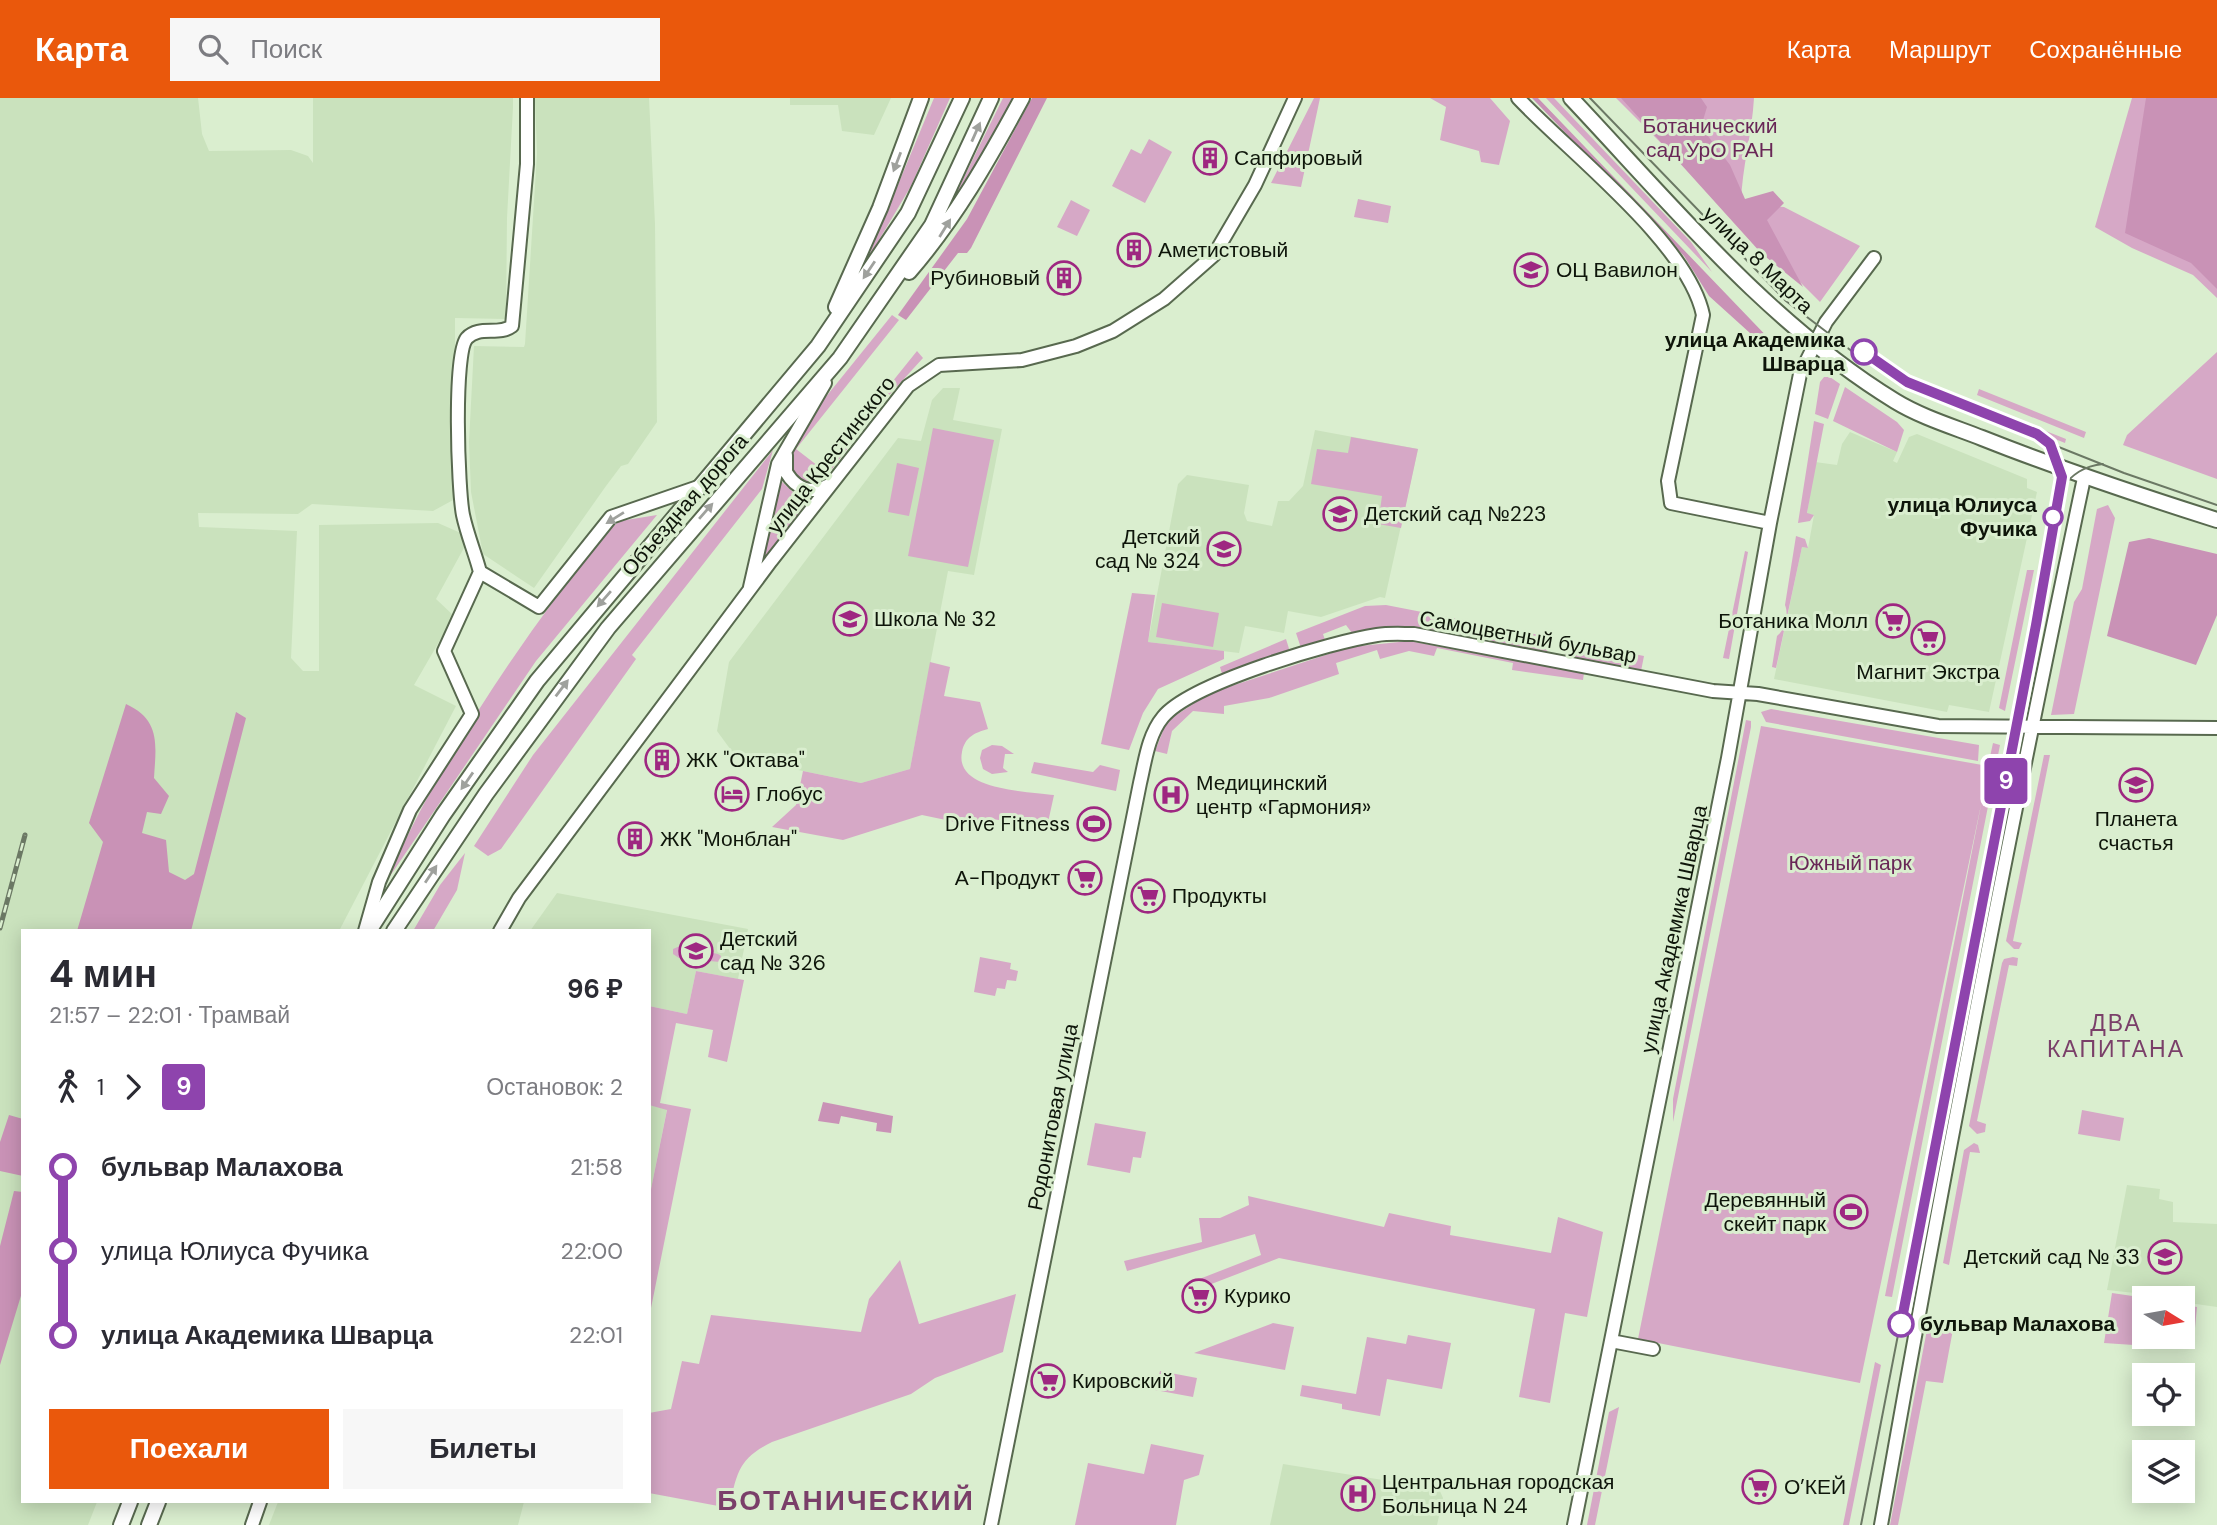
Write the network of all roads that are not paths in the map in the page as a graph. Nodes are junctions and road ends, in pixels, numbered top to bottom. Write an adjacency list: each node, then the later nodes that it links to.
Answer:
1 (527, 98): 20 (street)
2 (921, 98): 12 (main road, one-way to 12)
3 (962, 98): 12 (main road, Объездная дорога, one-way to 12)
4 (991, 98): 10 (main road, Объездная дорога, one-way to 4)
5 (1022, 98): 10 (main road, one-way to 5)
6 (1295, 98): 16 (street, улица Крестинского)
7 (1518, 98): 19 (street)
8 (1571, 98): 11 (main road, улица 8 Марта)
9 (1874, 258): 11 (street, улица Академика Шварца)
10 (870, 318): 13 (main road, Объездная дорога)
11 (1815, 344): 15 (main road, улица 8 Марта); 19 (street, улица Академика Шварца)
12 (818, 346): 17 (main road, Объездная дорога)
13 (840, 358): 14 (street); 28 (main road, Объездная дорога, one-way to 13)
14 (788, 444): 16 (street); 21 (street)
15 (2084, 478): 18 (main road, улица 8 Марта); 24 (street)
16 (832, 482): 21 (street, улица Крестинского)
17 (701, 486): 20 (street, one-way to 20); 27 (main road, Объездная дорога, one-way to 27)
18 (2217, 520)
19 (1770, 523): 22 (street, улица Академика Шварца)
20 (481, 572): 26 (street)
21 (749, 590): 29 (street, улица Крестинского)
22 (1739, 693): 23 (street, Самоцветный бульвар); 24 (street, Самоцветный бульвар); 30 (street, улица Академика Шварца)
23 (1161, 720): 38 (street, Родонитовая улица)
24 (2032, 728): 25 (street, Самоцветный бульвар); 40 (street)
25 (2217, 728)
26 (367, 929)
27 (368, 929)
28 (395, 929)
29 (501, 929)
30 (1611, 1341): 31 (street); 39 (street, улица Академика Шварца)
31 (1653, 1349)
32 (130, 1503): 35 (main road)
33 (158, 1503): 36 (main road)
34 (260, 1503): 37 (street)
35 (121, 1525)
36 (149, 1525)
37 (251, 1525)
38 (991, 1525)
39 (1574, 1525)
40 (1881, 1525)

